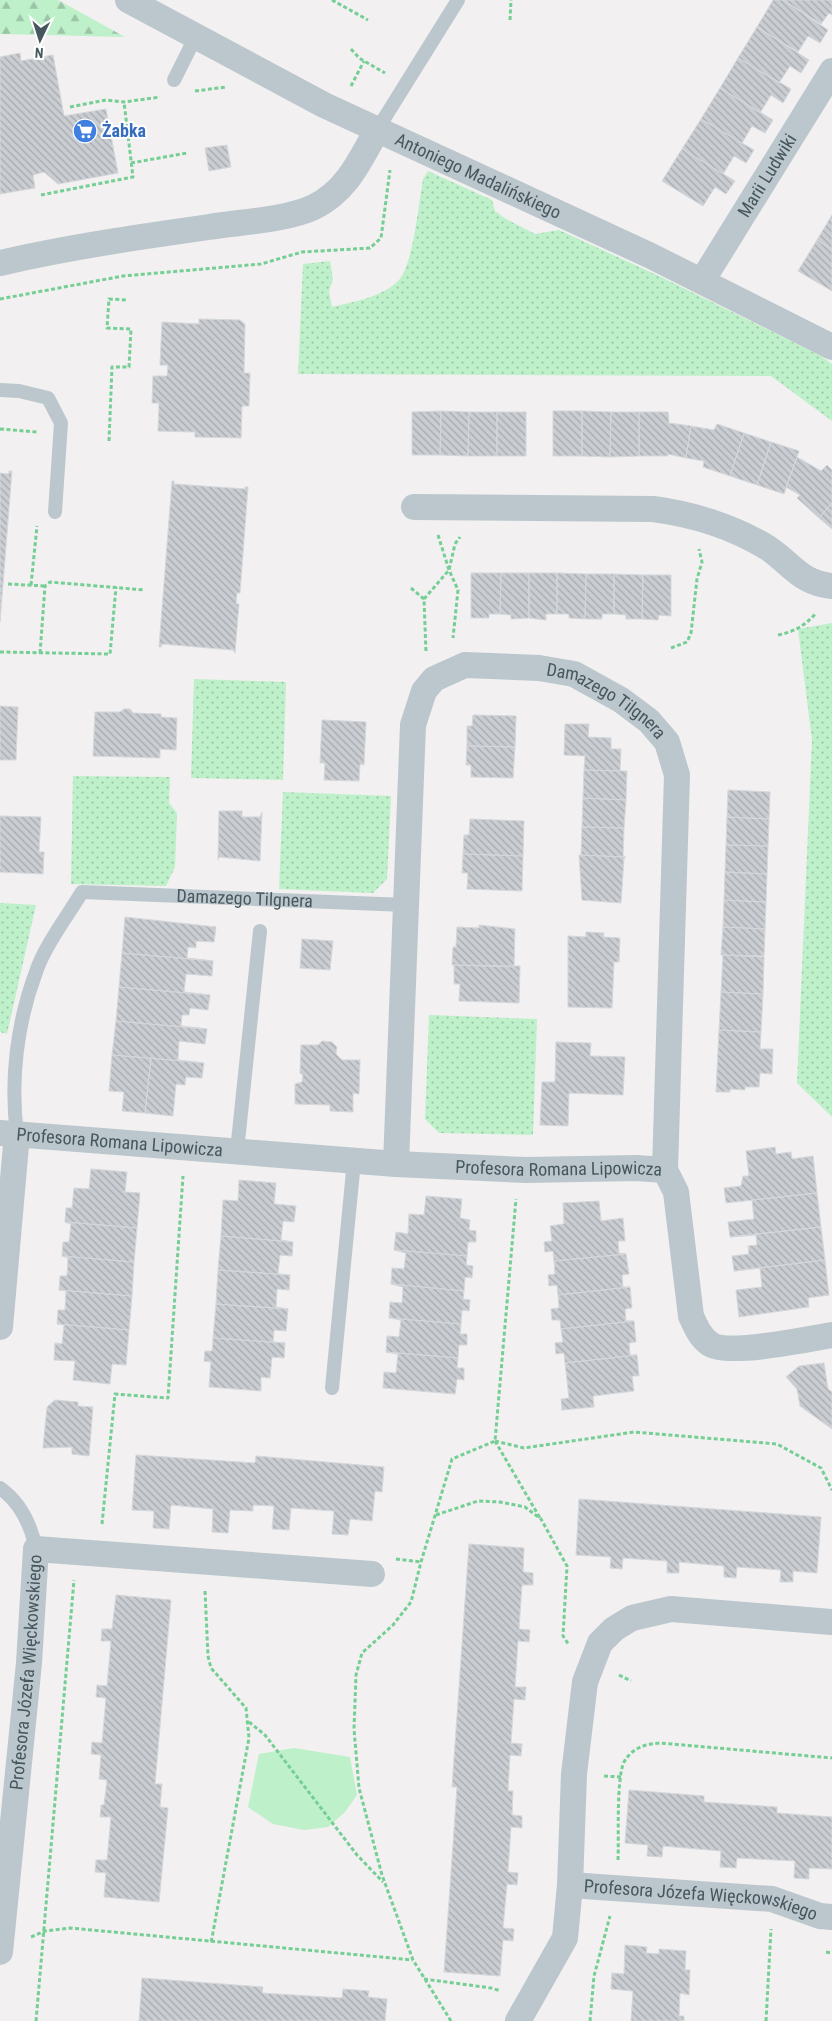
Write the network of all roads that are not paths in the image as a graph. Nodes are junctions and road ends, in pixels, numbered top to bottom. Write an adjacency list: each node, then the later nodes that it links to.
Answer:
1 (128, 0): 3 (street, Antoniego Madalińskiego)
2 (458, 0): 6 (lane)
3 (196, 36): 5 (lane); 6 (street, Antoniego Madalińskiego)
4 (832, 71): 8 (street, Marii Ludwiki)
5 (174, 80)
6 (377, 130): 7 (street); 8 (street, Antoniego Madalińskiego)
7 (0, 263)
8 (702, 281): 9 (street, Antoniego Madalińskiego)
9 (832, 347)
10 (0, 390): 12 (lane)
11 (425, 507): 13 (street)
12 (55, 512)
13 (827, 596)
14 (406, 904): 16 (lane, Damazego Tilgnera); 19 (street); 20 (street, Damazego Tilgnera)
15 (260, 931): 17 (lane, Profesora Romana Lipowicza)
16 (9, 1134): 17 (street, Profesora Romana Lipowicza); 21 (street, Profesora Romana Lipowicza)
17 (237, 1150): 18 (street, Profesora Romana Lipowicza)
18 (354, 1161): 19 (street, Profesora Romana Lipowicza); 23 (lane)
19 (396, 1164): 20 (street, Profesora Romana Lipowicza)
20 (665, 1170): 22 (street, Profesora Romana Lipowicza)
21 (0, 1327)
22 (832, 1335)
23 (332, 1388)
24 (0, 1488): 25 (lane)
25 (36, 1548): 26 (street, Profesora Józefa Więckowskiego); 30 (street, Profesora Józefa Więckowskiego)
26 (372, 1574)
27 (832, 1622): 28 (street, Profesora Józefa Więckowskiego)
28 (570, 1885): 29 (street, Profesora Józefa Więckowskiego); 31 (street, Profesora Józefa Więckowskiego)
29 (832, 1917)
30 (0, 1952)
31 (518, 2021)

